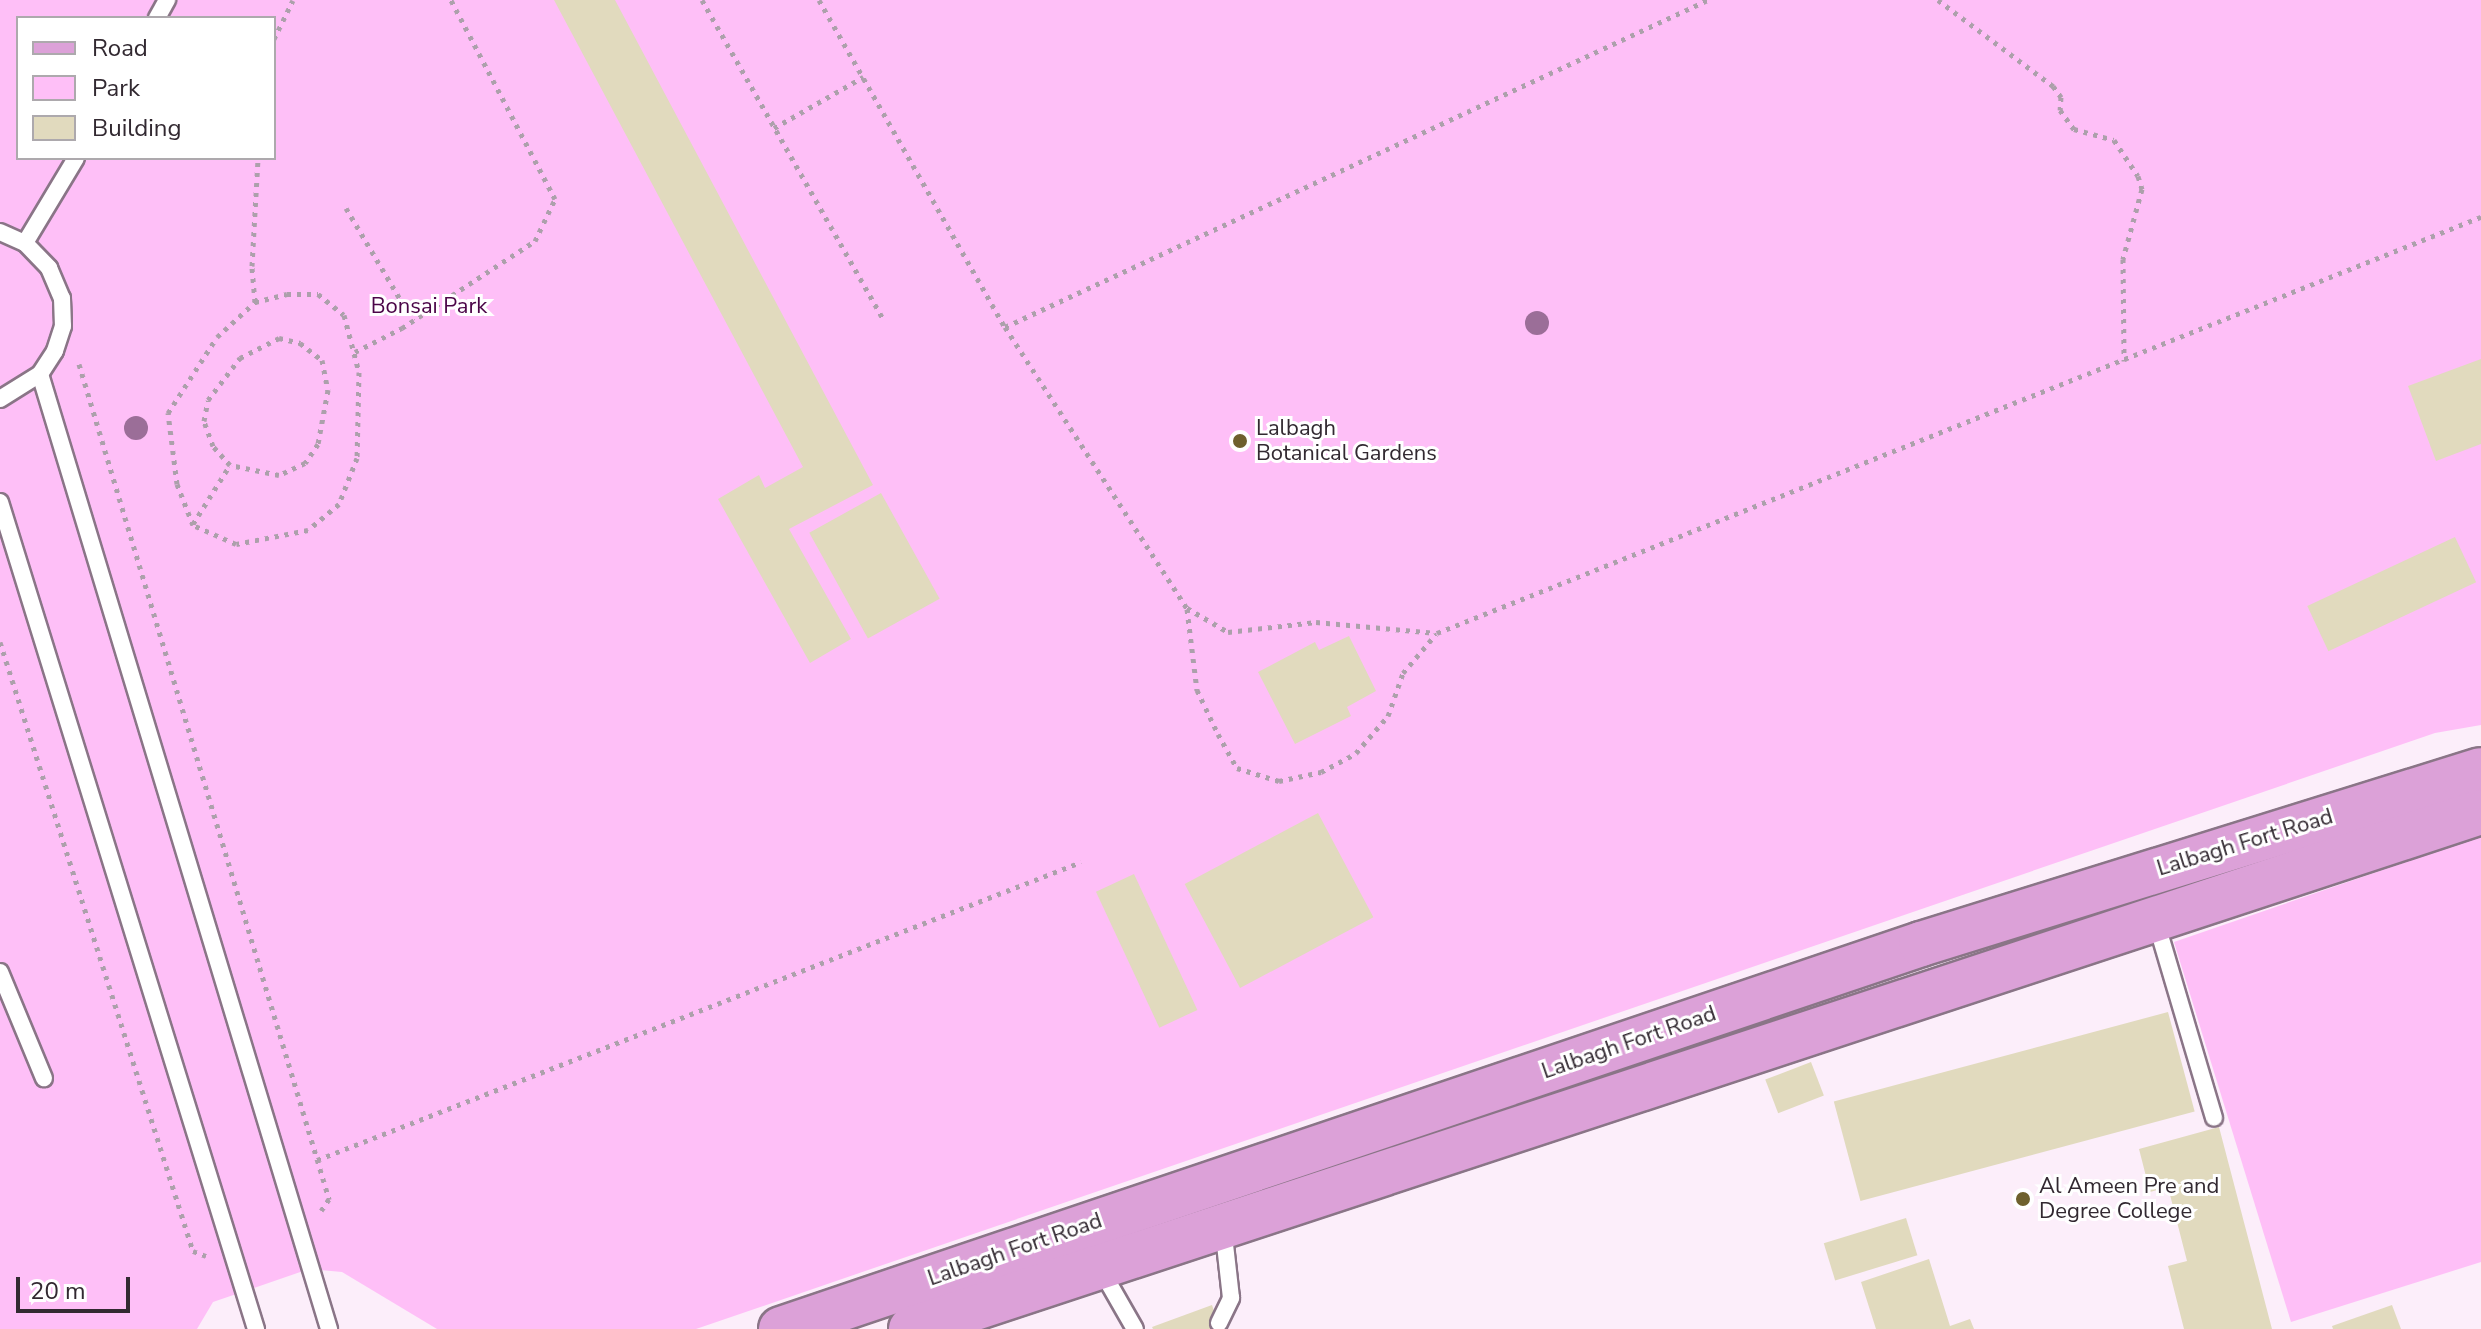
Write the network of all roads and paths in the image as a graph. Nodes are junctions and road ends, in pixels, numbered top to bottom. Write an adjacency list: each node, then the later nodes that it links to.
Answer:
1 (293, 0): 7 (path)
2 (451, 0): 18 (path)
3 (702, 0): 9 (path)
4 (819, 0): 8 (path)
5 (1708, 0): 19 (path)
6 (1938, 0): 22 (path)
7 (276, 35)
8 (863, 77): 9 (path); 19 (path)
9 (774, 128): 17 (path)
10 (75, 160): 15 (lane)
11 (258, 160): 16 (path)
12 (346, 208): 18 (path)
13 (2481, 217): 22 (path)
14 (0, 232): 15 (lane)
15 (25, 243): 23 (lane)
16 (255, 302): 20 (path); 27 (path)
17 (883, 318)
18 (413, 321): 20 (path)
19 (1005, 327): 28 (path)
20 (354, 353): 27 (path)
21 (77, 358): 38 (path)
22 (2124, 361): 29 (path)
23 (40, 374): 24 (lane); 40 (lane)
24 (0, 399)
25 (230, 465): 25 (path); 27 (path)
26 (0, 502): 42 (lane)
27 (193, 525)
28 (1187, 608): 29 (path); 29 (path)
29 (1437, 633)
30 (0, 642): 42 (path)
31 (2481, 770): 46 (main road, Lalbagh Fort Road)
32 (2481, 812): 34 (main road, Lalbagh Fort Road)
33 (1081, 862): 38 (path)
34 (2154, 916): 37 (lane); 39 (main road, Lalbagh Fort Road)
35 (0, 972): 36 (lane)
36 (44, 1078)
37 (2214, 1118)
38 (317, 1160): 40 (path)
39 (1222, 1226): 41 (main road, Lalbagh Fort Road); 43 (lane)
40 (302, 1243): 45 (lane)
41 (1099, 1267): 47 (main road, Lalbagh Fort Road); 48 (lane)
42 (237, 1268): 44 (lane)
43 (1219, 1323)
44 (256, 1329)
45 (329, 1329)
46 (781, 1329)
47 (911, 1329)
48 (1135, 1329)

